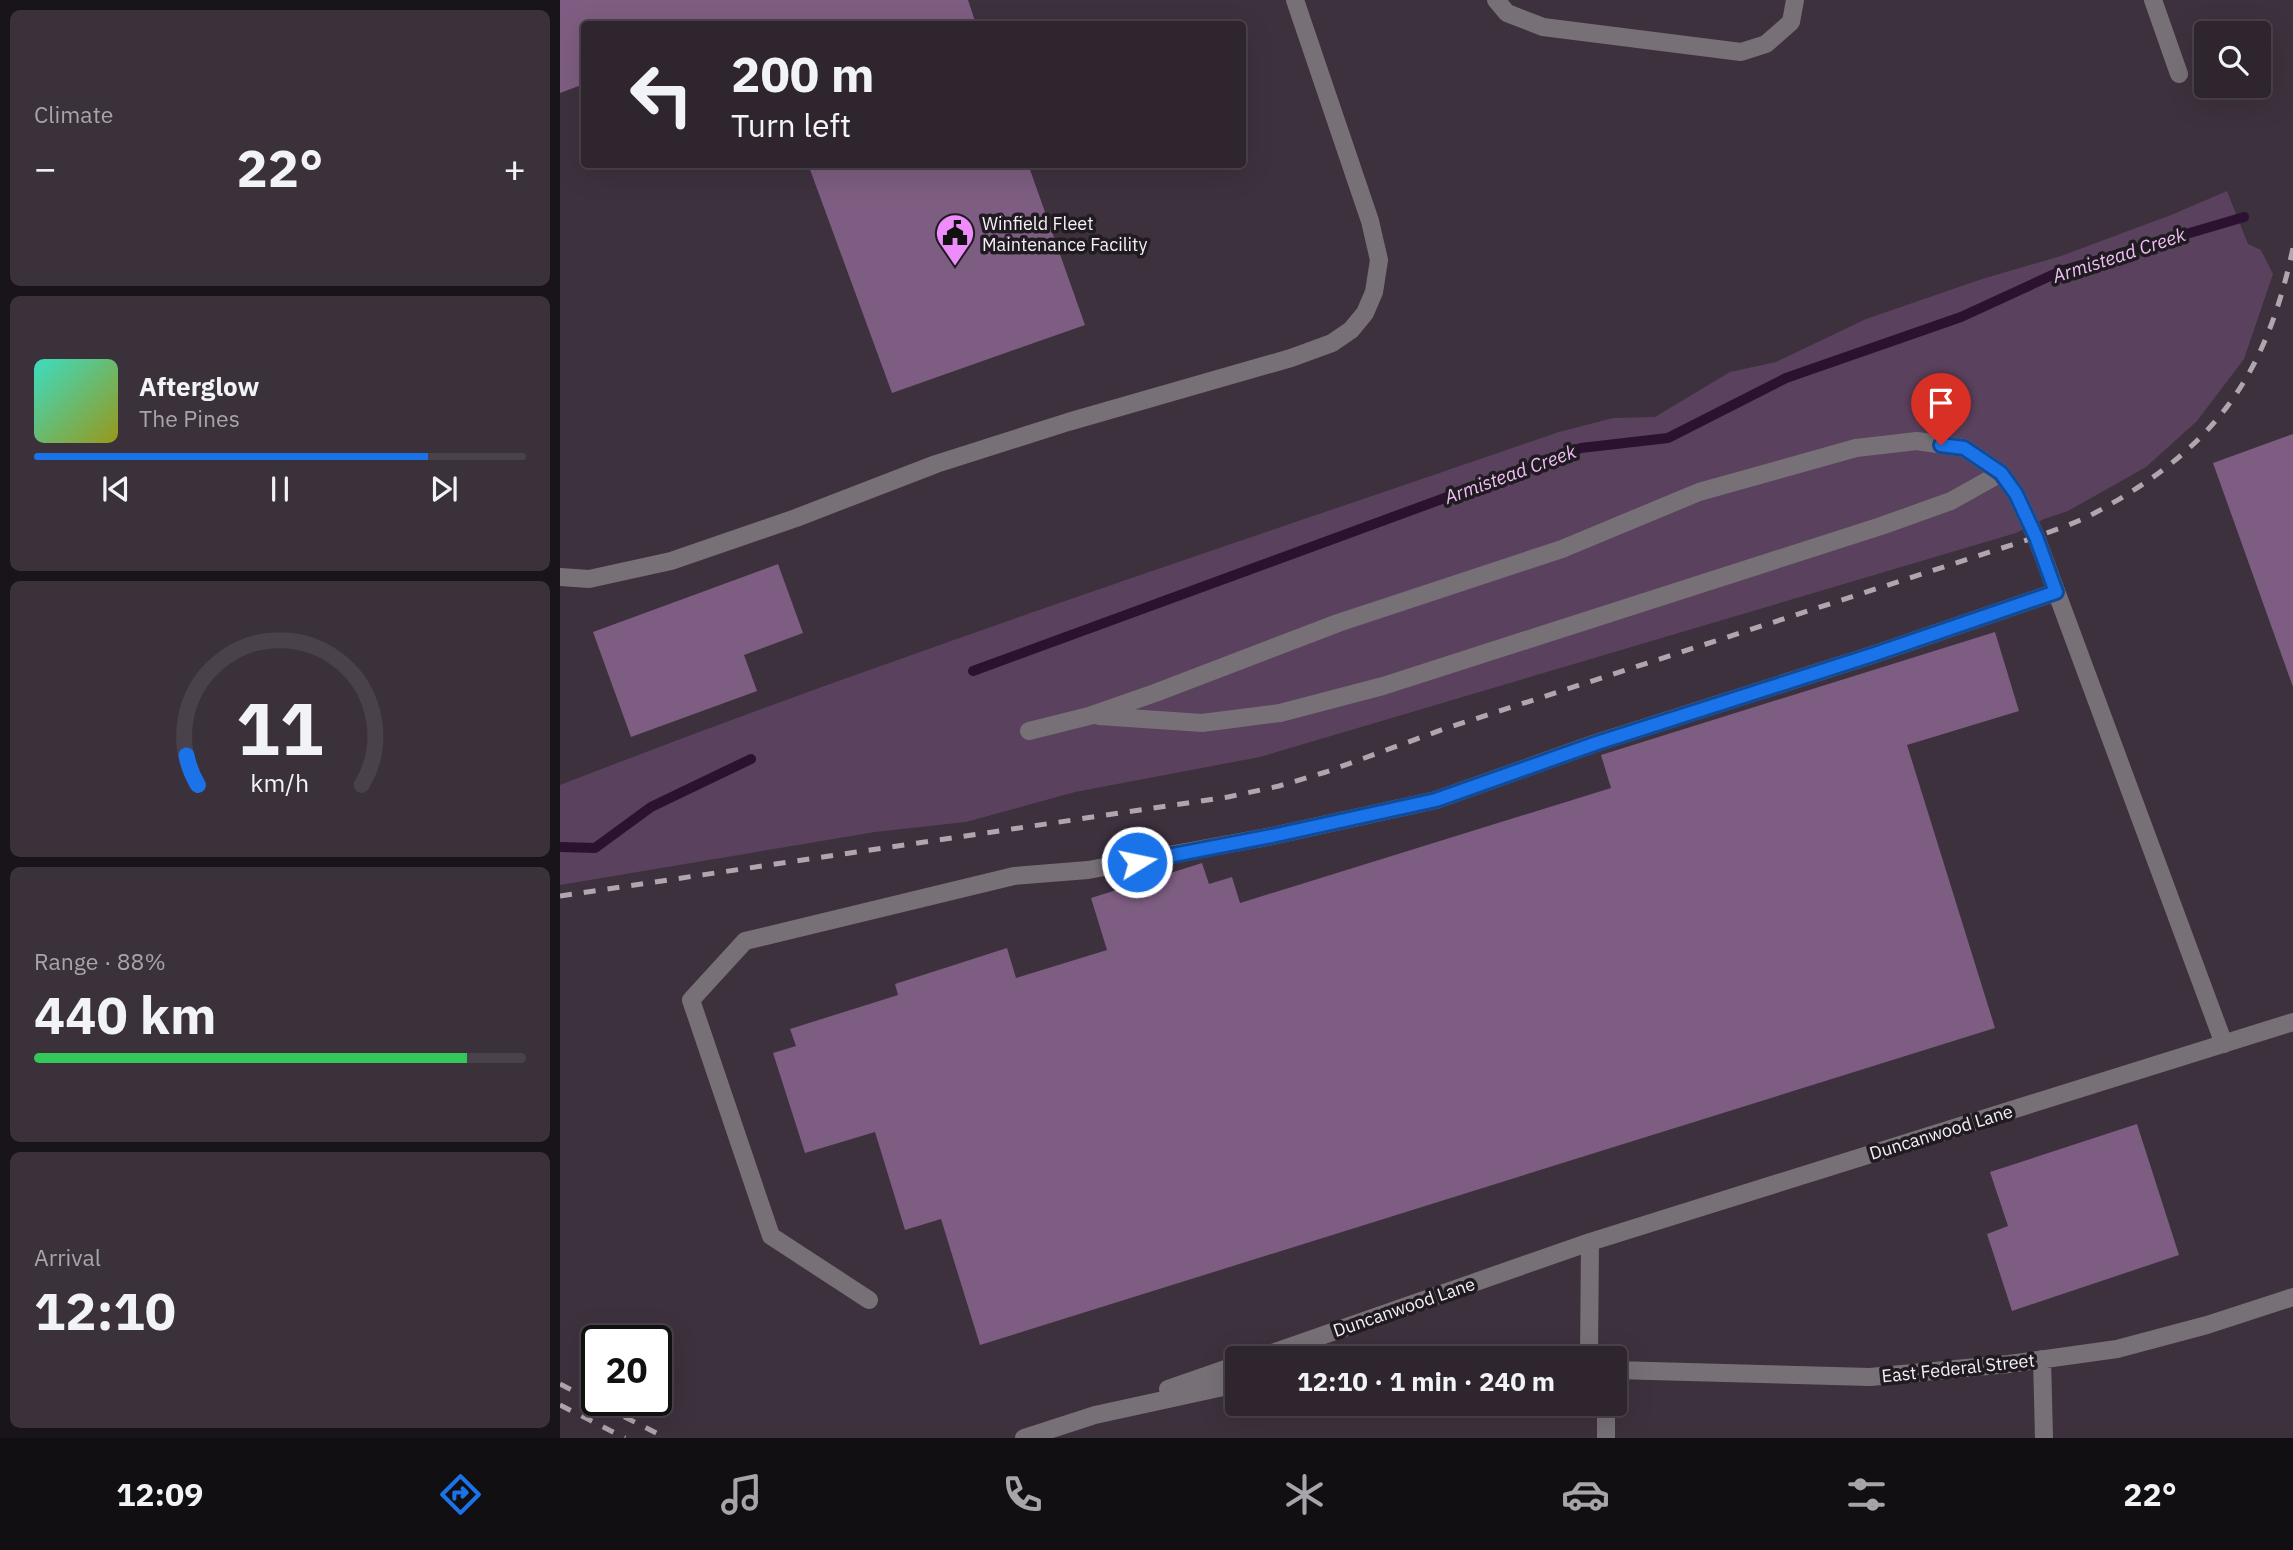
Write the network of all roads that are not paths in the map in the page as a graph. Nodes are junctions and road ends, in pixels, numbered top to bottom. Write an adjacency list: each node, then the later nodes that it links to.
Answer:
1 (1295, 0): 7 (street)
2 (1496, 0): 3 (street)
3 (1795, 0)
4 (2153, 0): 5 (street)
5 (2179, 74)
6 (2001, 473): 8 (street); 9 (street); 9 (street)
7 (560, 577)
8 (2056, 592): 12 (street); 15 (street)
9 (1089, 716): 10 (street)
10 (1029, 732)
11 (2293, 1022): 12 (street, Duncanwood Lane)
12 (2224, 1044): 13 (street, Duncanwood Lane)
13 (1590, 1242): 16 (street, Duncanwood Lane); 17 (street)
14 (2293, 1297): 18 (street, East Federal Street)
15 (869, 1300)
16 (1292, 1346)
17 (1589, 1346)
18 (2042, 1359): 20 (street, East Federal Street); 26 (street)
19 (1225, 1369): 22 (street)
20 (1627, 1370)
21 (1225, 1387): 22 (street)
22 (1095, 1415): 24 (street)
23 (1606, 1416): 25 (street)
24 (1024, 1438)
25 (1606, 1438)
26 (2044, 1438)

